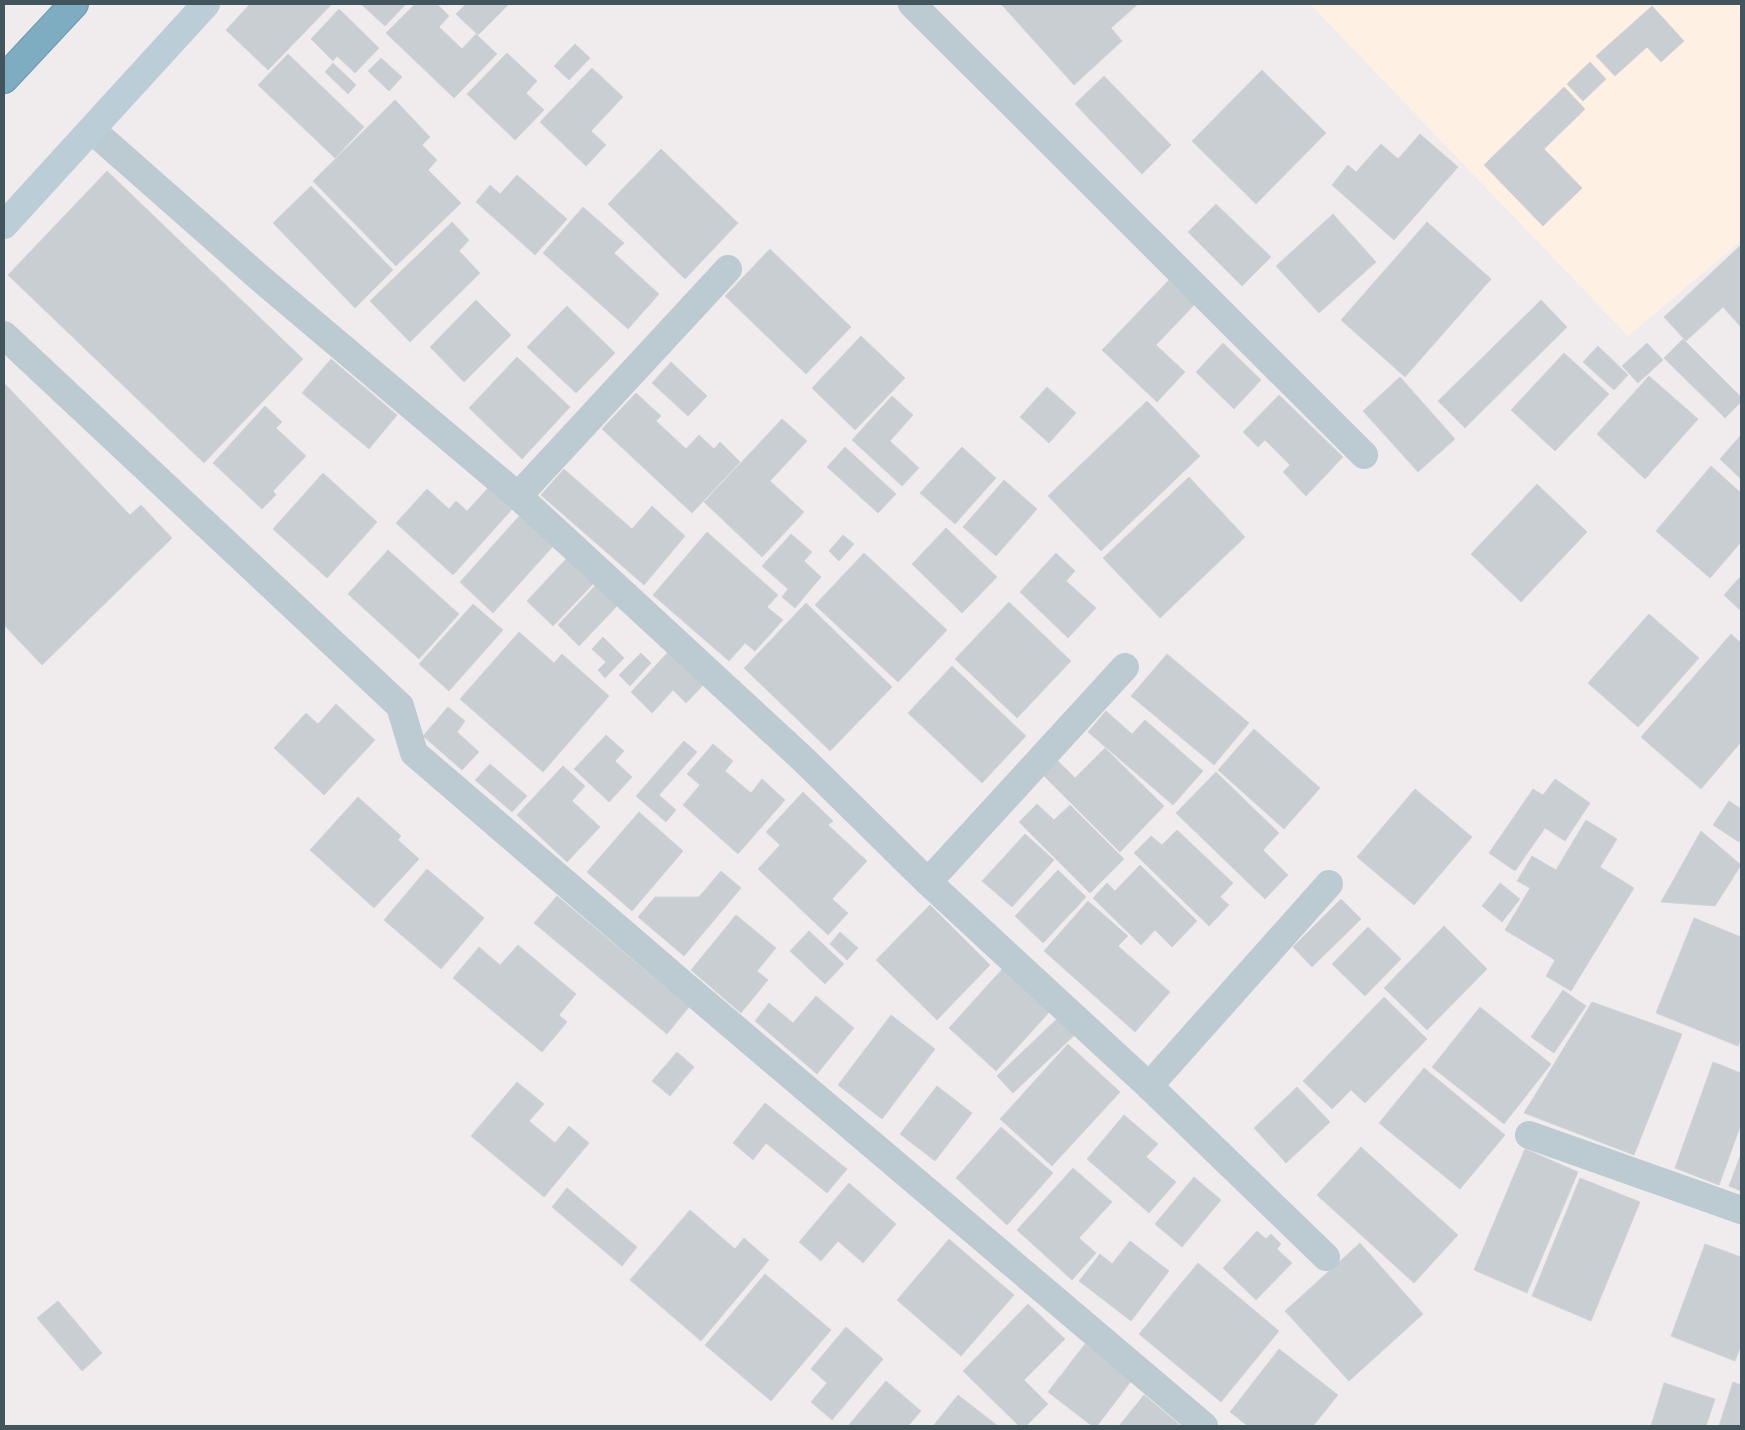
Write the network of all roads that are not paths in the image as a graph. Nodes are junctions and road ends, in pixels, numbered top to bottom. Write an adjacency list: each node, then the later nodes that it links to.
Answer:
1 (74, 4): 4 (highway)
2 (206, 4): 5 (street)
3 (912, 4): 9 (street)
4 (4, 79)
5 (92, 130): 6 (street); 10 (street)
6 (4, 225)
7 (728, 269): 10 (street)
8 (4, 334): 18 (street)
9 (1364, 455)
10 (518, 496): 12 (street)
11 (1125, 667): 12 (street)
12 (928, 882): 14 (street)
13 (1330, 884): 14 (street)
14 (1149, 1086): 17 (street)
15 (1529, 1135): 16 (street)
16 (1741, 1210)
17 (1326, 1257)
18 (1204, 1426)

